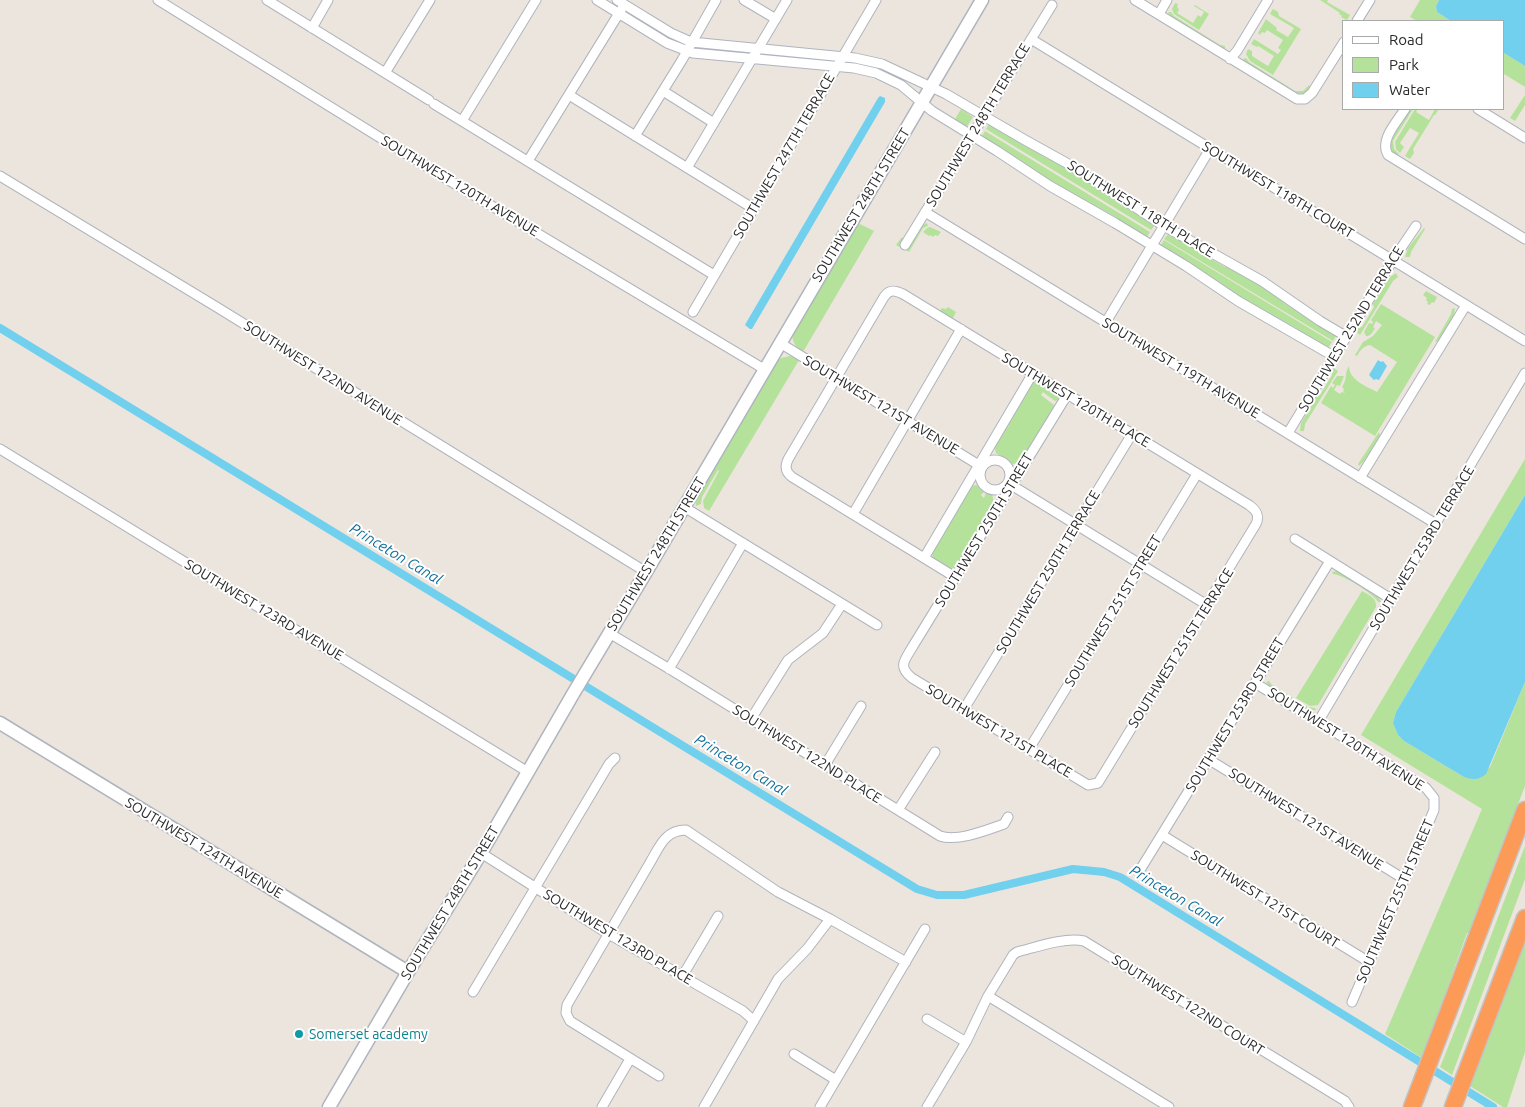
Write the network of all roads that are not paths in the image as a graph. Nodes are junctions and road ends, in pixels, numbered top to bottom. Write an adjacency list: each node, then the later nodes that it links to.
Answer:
1 (158, 0): 66 (street, SOUTHWEST 120TH AVENUE)
2 (266, 0): 22 (street)
3 (328, 0): 22 (street)
4 (430, 0): 32 (street)
5 (536, 0): 40 (street)
6 (597, 0): 18 (street, SOUTHWEST 118TH PLACE)
7 (716, 0): 24 (street)
8 (744, 0): 20 (street)
9 (787, 0): 20 (street)
10 (876, 0): 28 (street, SOUTHWEST 247TH TERRACE)
11 (982, 0): 33 (street, SOUTHWEST 248TH STREET)
12 (1135, 0): 19 (street)
13 (1166, 0): 19 (street)
14 (1268, 0): 30 (street)
15 (1370, 0): 21 (street)
16 (623, 2): 18 (street); 24 (street, SOUTHWEST 118TH PLACE)
17 (1052, 5): 23 (street, SOUTHWEST 248TH TERRACE)
18 (619, 14): 27 (street, SOUTHWEST 118TH PLACE); 35 (street)
19 (1159, 14): 30 (street)
20 (776, 19): 26 (street)
21 (1359, 20)
22 (312, 28): 32 (street)
23 (1031, 39): 39 (street, SOUTHWEST 248TH TERRACE); 45 (street, SOUTHWEST 118TH COURT)
24 (692, 42): 26 (street, SOUTHWEST 118TH PLACE); 27 (street)
25 (1342, 45): 30 (street)
26 (758, 49): 28 (street, SOUTHWEST 118TH PLACE); 29 (street)
27 (687, 51): 29 (street, SOUTHWEST 118TH PLACE); 34 (street)
28 (843, 57): 31 (street, SOUTHWEST 247TH TERRACE); 33 (street, SOUTHWEST 118TH PLACE)
29 (752, 59): 31 (street, SOUTHWEST 118TH PLACE); 41 (street)
30 (1230, 59)
31 (837, 66): 36 (street, SOUTHWEST 118TH PLACE); 49 (street, SOUTHWEST 247TH TERRACE)
32 (385, 73): 40 (street)
33 (931, 87): 36 (street, SOUTHWEST 248TH STREET); 39 (street, SOUTHWEST 118TH PLACE)
34 (663, 91): 41 (street); 43 (street)
35 (569, 95): 43 (street); 46 (street)
36 (922, 103): 42 (street, SOUTHWEST 118TH PLACE); 64 (street, SOUTHWEST 248TH STREET)
37 (1404, 110): 53 (street)
38 (1480, 110): 44 (street)
39 (983, 116): 42 (street, SOUTHWEST 248TH TERRACE); 51 (street, SOUTHWEST 118TH PLACE)
40 (462, 121): 46 (street)
41 (714, 123): 47 (street)
42 (972, 135): 50 (street, SOUTHWEST 248TH TERRACE); 55 (street, SOUTHWEST 118TH PLACE)
43 (636, 136): 47 (street)
44 (1525, 138)
45 (1210, 148): 51 (street); 56 (street, SOUTHWEST 118TH COURT)
46 (528, 161): 57 (street)
47 (687, 168): 49 (street)
48 (0, 176): 89 (street, SOUTHWEST 122ND AVENUE)
49 (754, 209): 57 (street, SOUTHWEST 247TH TERRACE)
50 (925, 212): 54 (street, SOUTHWEST 248TH TERRACE); 60 (street, SOUTHWEST 119TH AVENUE)
51 (1164, 226): 55 (street); 62 (street, SOUTHWEST 118TH PLACE)
52 (1416, 226): 56 (street, SOUTHWEST 252ND TERRACE)
53 (1525, 238)
54 (906, 245)
55 (1152, 245): 60 (street); 65 (street, SOUTHWEST 118TH PLACE)
56 (1393, 260): 58 (street, SOUTHWEST 118TH COURT); 62 (street, SOUTHWEST 252ND TERRACE)
57 (714, 275): 59 (street, SOUTHWEST 247TH TERRACE)
58 (1466, 304): 63 (street, SOUTHWEST 118TH COURT); 77 (street)
59 (693, 312)
60 (1106, 322): 72 (street, SOUTHWEST 119TH AVENUE)
61 (960, 329): 67 (street, SOUTHWEST 120TH PLACE); 69 (street, SOUTHWEST 120TH PLACE); 71 (street)
62 (1347, 337): 65 (street, SOUTHWEST 252ND TERRACE)
63 (1525, 341)
64 (780, 343): 66 (street, SOUTHWEST 248TH STREET); 69 (street, SOUTHWEST 121ST AVENUE)
65 (1335, 357): 72 (street, SOUTHWEST 252ND TERRACE)
66 (764, 369): 79 (street, SOUTHWEST 248TH STREET)
67 (1032, 373): 70 (street, SOUTHWEST 120TH PLACE); 75 (street)
68 (1525, 373): 82 (street, SOUTHWEST 253RD TERRACE)
69 (836, 378): 71 (street, SOUTHWEST 121ST AVENUE); 81 (street)
70 (1067, 394): 73 (street, SOUTHWEST 120TH PLACE); 78 (street, SOUTHWEST 250TH STREET)
71 (907, 421): 75 (street, SOUTHWEST 121ST AVENUE); 81 (street)
72 (1288, 433): 77 (street, SOUTHWEST 119TH AVENUE)
73 (1132, 434): 76 (street, SOUTHWEST 120TH PLACE); 83 (street, SOUTHWEST 250TH TERRACE)
74 (0, 449): 109 (street, SOUTHWEST 123RD AVENUE)
75 (980, 466): 78 (street); 78 (street); 86 (street)
76 (1197, 474): 80 (street, SOUTHWEST 120TH PLACE); 88 (street, SOUTHWEST 251ST STREET)
77 (1360, 478): 82 (street, SOUTHWEST 119TH AVENUE)
78 (1010, 484): 83 (street); 90 (street, SOUTHWEST 250TH STREET)
79 (684, 507): 85 (street); 89 (street, SOUTHWEST 248TH STREET)
80 (1257, 512): 93 (street, SOUTHWEST 251ST TERRACE)
81 (852, 514): 86 (street)
82 (1436, 524): 91 (street, SOUTHWEST 253RD TERRACE)
83 (1077, 525): 88 (street); 100 (street, SOUTHWEST 250TH TERRACE)
84 (1295, 540): 87 (street)
85 (743, 543): 92 (street); 97 (street)
86 (924, 558): 90 (street)
87 (1330, 561): 91 (street); 98 (street, SOUTHWEST 253RD STREET)
88 (1142, 564): 93 (street); 104 (street, SOUTHWEST 251ST STREET)
89 (646, 572): 95 (street, SOUTHWEST 248TH STREET)
90 (955, 577): 96 (street, SOUTHWEST 250TH STREET)
91 (1391, 599): 102 (street, SOUTHWEST 253RD TERRACE)
92 (842, 604): 94 (street); 101 (street)
93 (1207, 605): 110 (street, SOUTHWEST 251ST TERRACE)
94 (877, 625)
95 (609, 633): 97 (street, SOUTHWEST 122ND PLACE); 109 (street, SOUTHWEST 248TH STREET)
96 (903, 666): 100 (street, SOUTHWEST 121ST PLACE)
97 (669, 668): 101 (street, SOUTHWEST 122ND PLACE)
98 (1255, 683): 102 (street, SOUTHWEST 120TH AVENUE); 107 (street, SOUTHWEST 253RD STREET)
99 (861, 706): 108 (street)
100 (964, 710): 104 (street, SOUTHWEST 121ST PLACE)
101 (751, 719): 108 (street, SOUTHWEST 122ND PLACE)
102 (1318, 722): 111 (street, SOUTHWEST 120TH AVENUE)
103 (0, 724): 127 (street, SOUTHWEST 124TH AVENUE)
104 (1029, 749): 110 (street, SOUTHWEST 121ST PLACE)
105 (935, 752): 112 (street)
106 (615, 758): 119 (street)
107 (1208, 759): 115 (street, SOUTHWEST 253RD STREET); 118 (street, SOUTHWEST 121ST AVENUE)
108 (825, 765): 112 (street, SOUTHWEST 122ND PLACE)
109 (528, 772): 116 (street, SOUTHWEST 248TH STREET)
110 (1099, 782)
111 (1434, 798): 118 (street, SOUTHWEST 255TH STREET)
112 (898, 810): 114 (street, SOUTHWEST 122ND PLACE)
113 (1525, 810): 146 (highway)
114 (1008, 817)
115 (1162, 835): 117 (street, SOUTHWEST 253RD STREET); 126 (street, SOUTHWEST 121ST COURT)
116 (481, 853): 119 (street, SOUTHWEST 123RD PLACE); 127 (street, SOUTHWEST 248TH STREET)
117 (1140, 870)
118 (1404, 879): 126 (street, SOUTHWEST 255TH STREET)
119 (536, 887): 124 (street, SOUTHWEST 123RD PLACE); 129 (street)
120 (718, 916): 128 (street)
121 (1525, 918): 147 (highway)
122 (830, 919): 124 (street); 125 (street); 133 (street)
123 (925, 929): 125 (street)
124 (607, 933): 128 (street, SOUTHWEST 123RD PLACE); 136 (street)
125 (906, 962): 138 (street)
126 (1369, 962): 131 (street, SOUTHWEST 255TH STREET)
127 (408, 972): 139 (street, SOUTHWEST 248TH STREET)
128 (682, 975): 133 (street, SOUTHWEST 123RD PLACE)
129 (473, 992)
130 (988, 996): 134 (street); 144 (street); 145 (street, SOUTHWEST 122ND COURT)
131 (1352, 1002)
132 (928, 1019): 134 (street)
133 (754, 1022): 141 (street)
134 (966, 1042): 143 (street)
135 (794, 1054): 138 (street)
136 (630, 1059): 137 (street); 140 (street)
137 (659, 1076)
138 (836, 1080): 142 (street)
139 (329, 1107)
140 (602, 1107)
141 (704, 1107)
142 (820, 1107)
143 (928, 1107)
144 (1169, 1107)
145 (1348, 1107)
146 (1412, 1107)
147 (1453, 1107)

